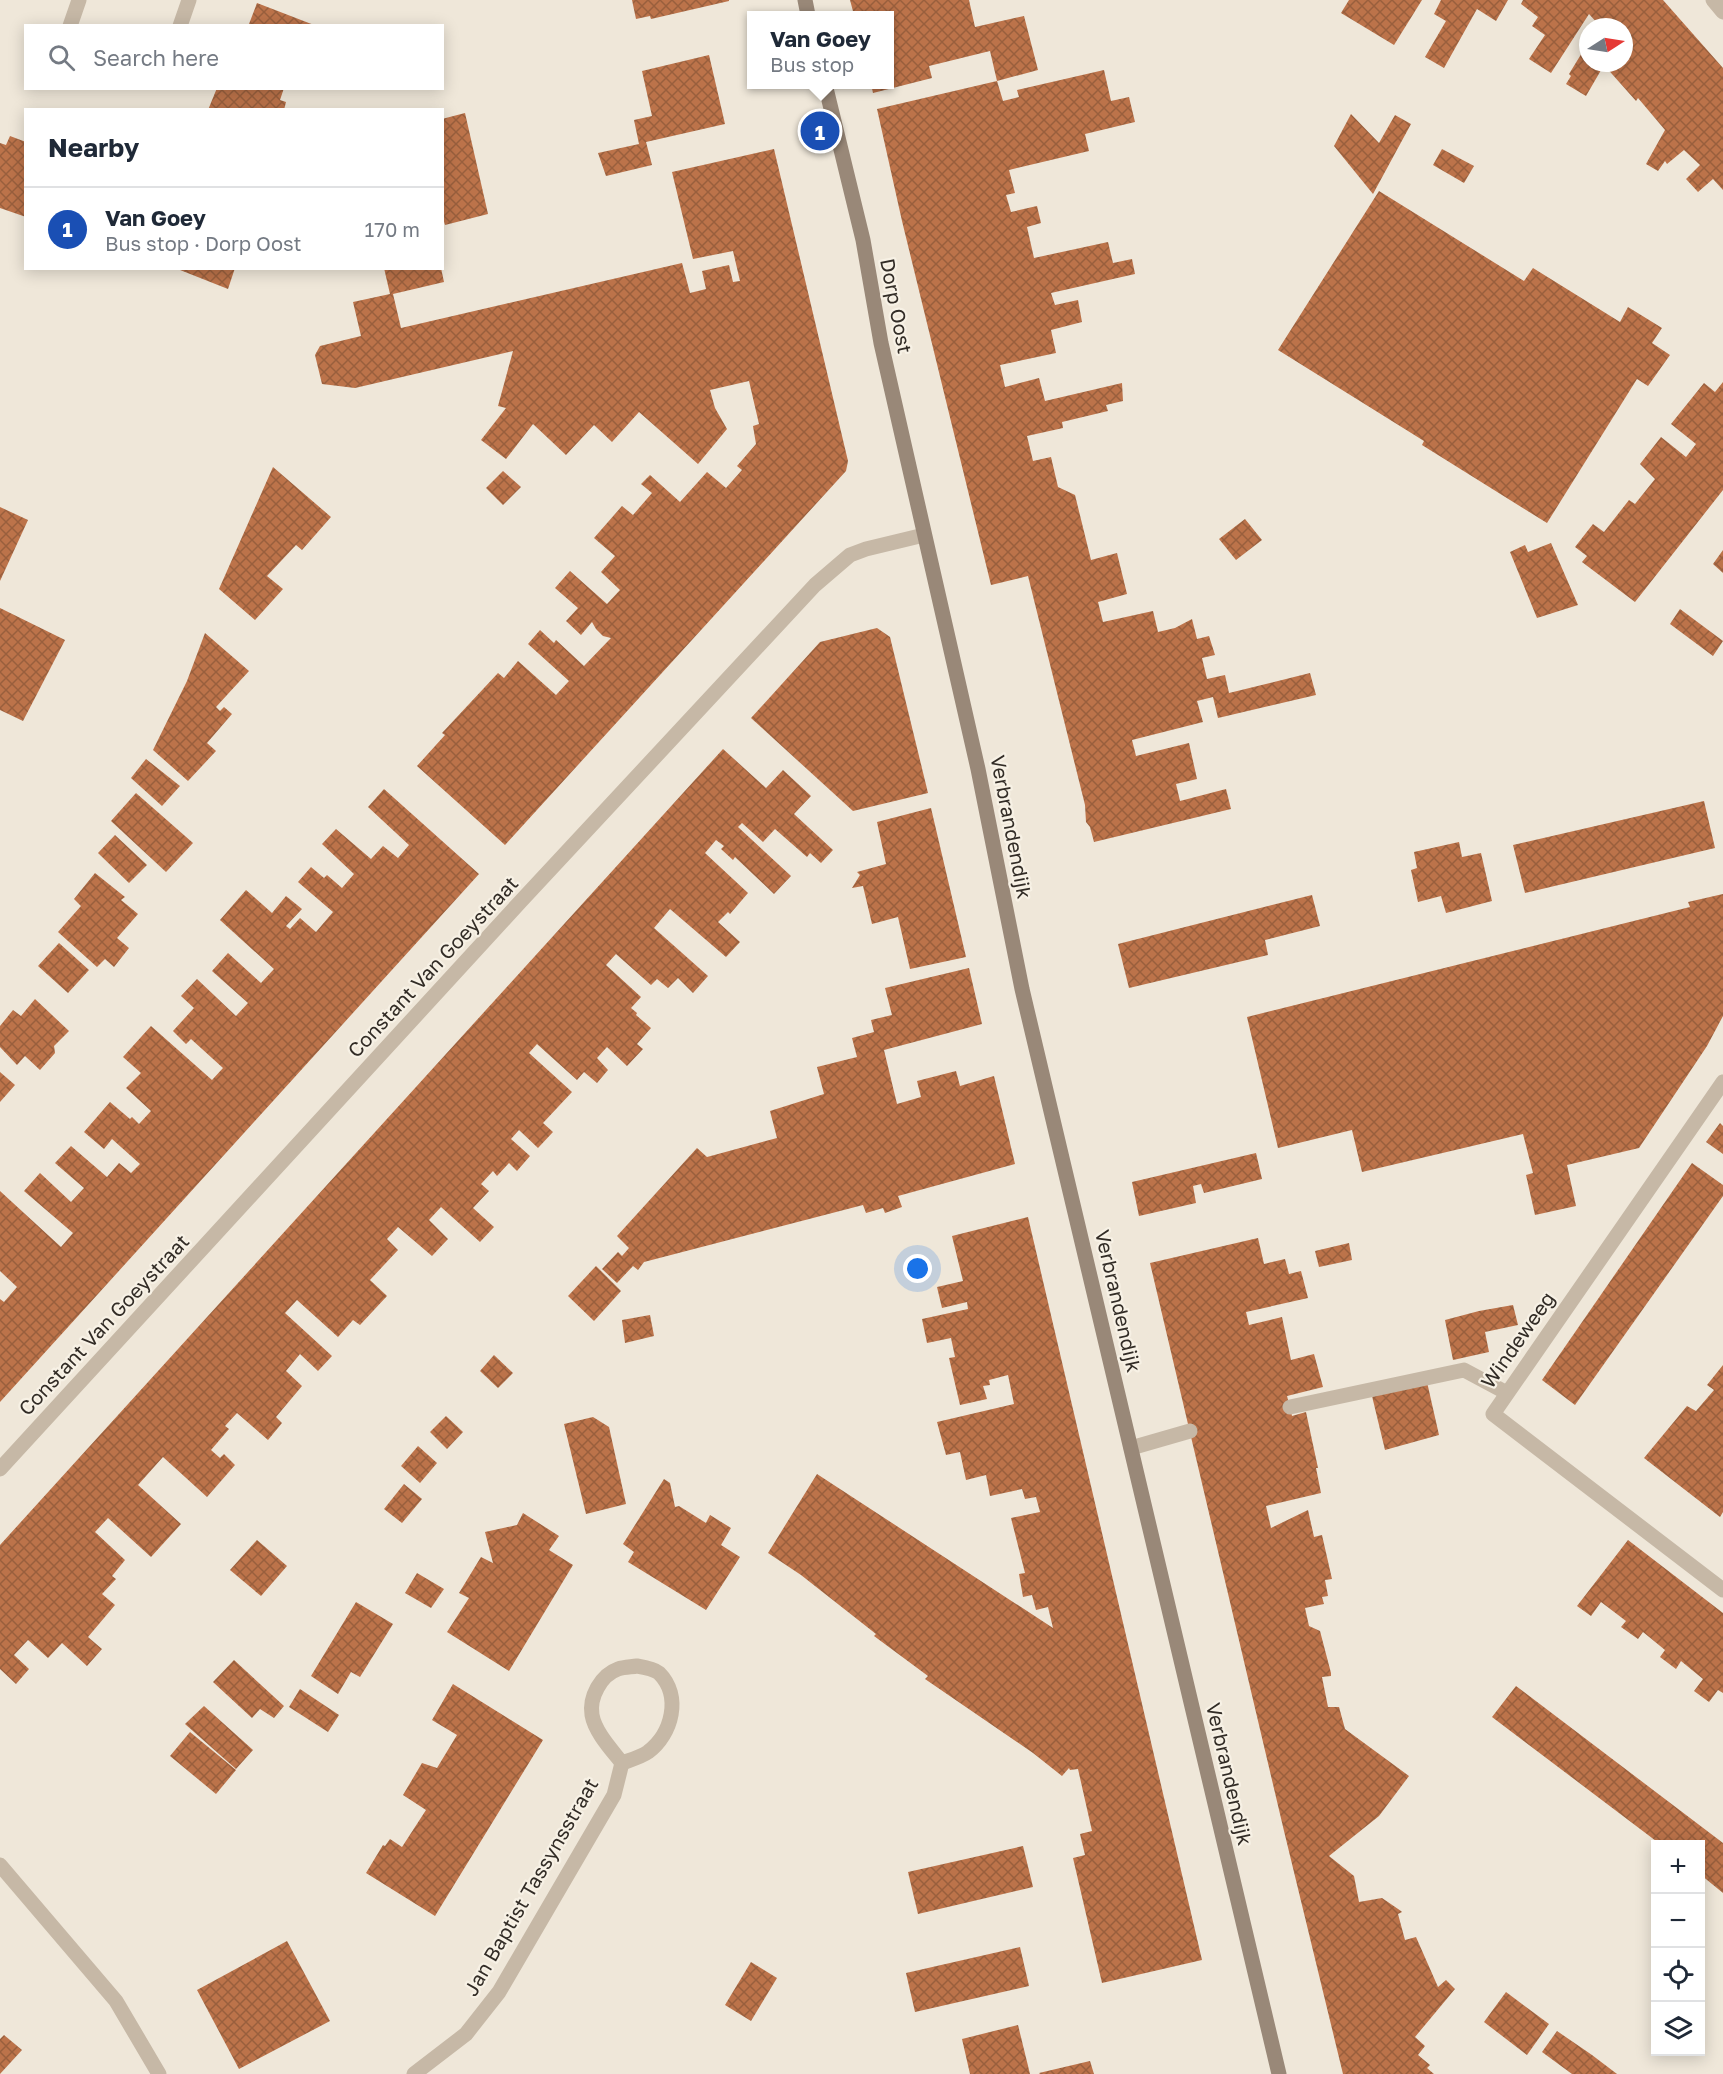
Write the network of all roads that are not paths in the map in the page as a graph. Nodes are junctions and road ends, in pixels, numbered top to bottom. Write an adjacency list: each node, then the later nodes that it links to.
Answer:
1 (79, 0): 5 (street)
2 (189, 0): 6 (street)
3 (1713, 0): 4 (street)
4 (1723, 12)
5 (71, 24)
6 (181, 24)
7 (826, 89): 8 (main road, Dorp Oost)
8 (924, 535): 13 (main road, Verbrandendijk); 14 (street, Constant Van Goeystraat)
9 (1723, 1082): 10 (street, Windeweeg)
10 (1507, 1393): 11 (street); 15 (street, Windeweeg)
11 (1290, 1407)
12 (1190, 1431): 13 (street)
13 (1131, 1448): 20 (main road, Verbrandendijk)
14 (0, 1469)
15 (1723, 1590)
16 (622, 1763): 16 (street, Jan Baptist Tassynsstraat); 19 (street, Jan Baptist Tassynsstraat)
17 (0, 1865): 18 (street)
18 (159, 2074)
19 (414, 2074)
20 (1279, 2074)

